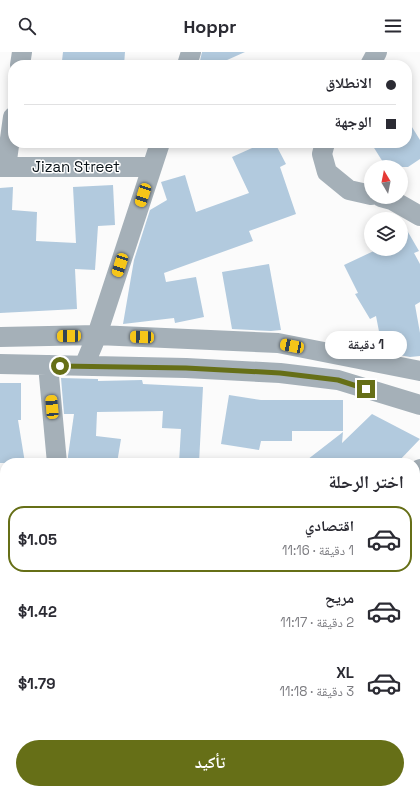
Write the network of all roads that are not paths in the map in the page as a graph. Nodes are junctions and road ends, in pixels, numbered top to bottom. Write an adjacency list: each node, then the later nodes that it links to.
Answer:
1 (8, 142): 4 (street)
2 (158, 148): 5 (street)
3 (324, 148): 6 (street)
4 (3, 167): 5 (street, Jizan Street)
5 (152, 167): 9 (street)
6 (364, 193)
7 (399, 204): 8 (street)
8 (420, 216)
9 (97, 336): 10 (street); 13 (street); 14 (street)
10 (0, 337)
11 (0, 364): 12 (street)
12 (48, 366): 13 (street); 16 (street)
13 (84, 366): 15 (street)
14 (420, 371)
15 (420, 406)
16 (57, 458)

